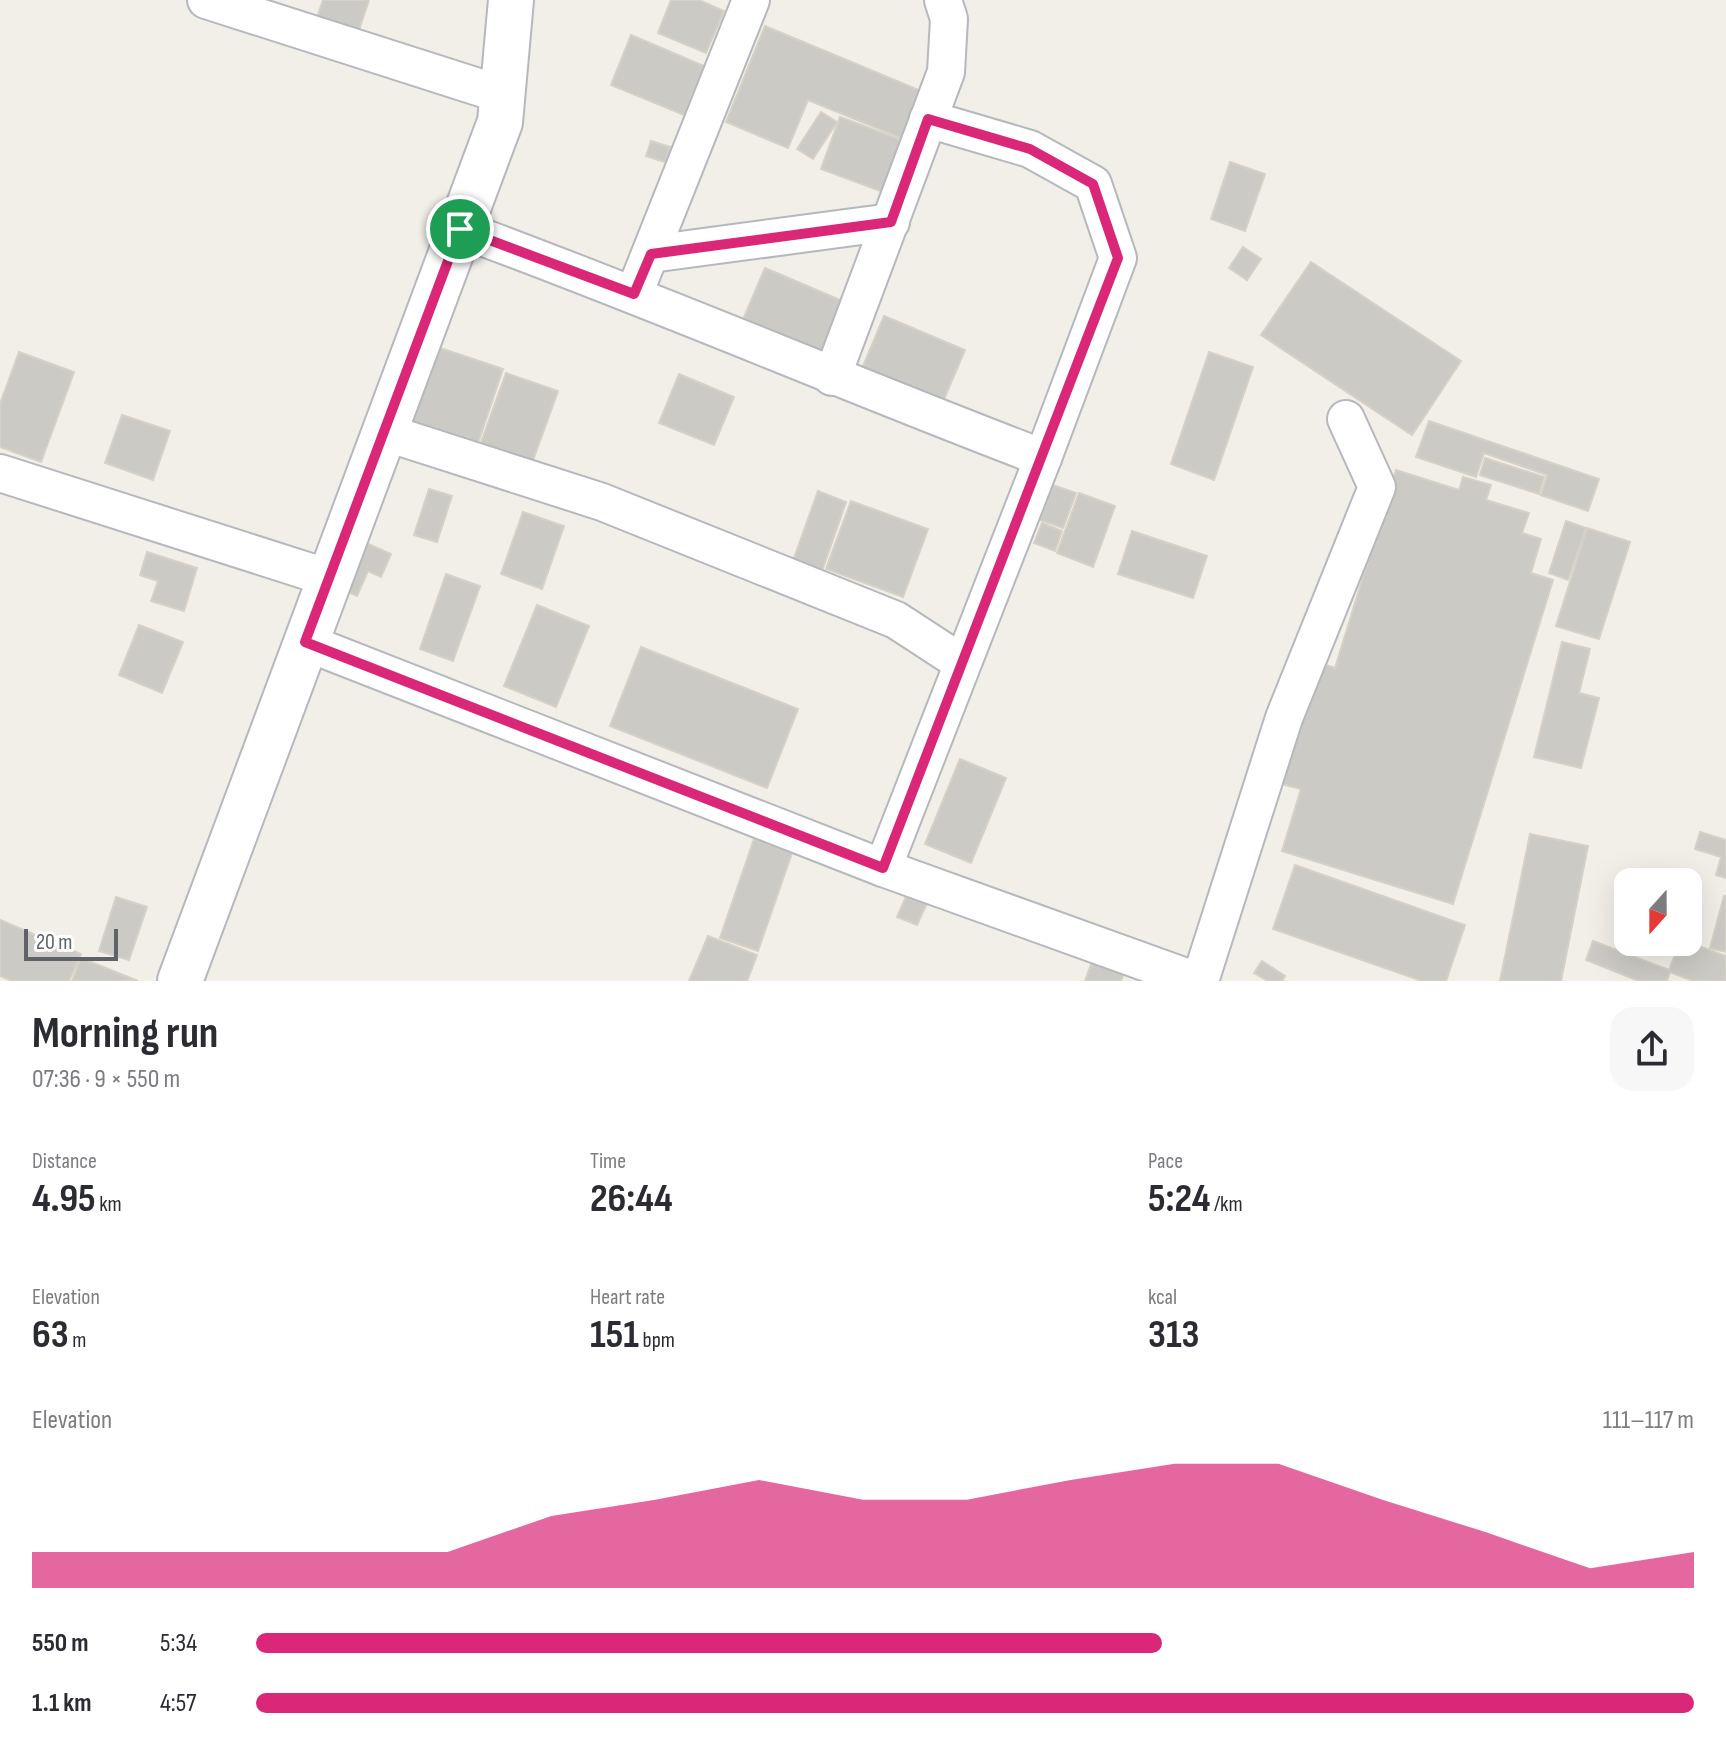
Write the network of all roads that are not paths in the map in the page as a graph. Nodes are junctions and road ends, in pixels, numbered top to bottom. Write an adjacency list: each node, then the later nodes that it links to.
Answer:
1 (206, 0): 5 (street)
2 (511, 0): 5 (street)
3 (751, 0): 9 (street)
4 (943, 0): 6 (street)
5 (503, 95): 8 (street)
6 (928, 119): 7 (street); 14 (street)
7 (891, 222): 9 (street); 11 (street)
8 (460, 229): 10 (street); 13 (street)
9 (651, 254): 10 (street)
10 (634, 294): 11 (street)
11 (832, 377): 14 (street)
12 (1346, 419): 21 (street)
13 (384, 432): 16 (street); 18 (street)
14 (1043, 458): 18 (street)
15 (0, 473): 16 (street)
16 (329, 578): 17 (street)
17 (305, 642): 19 (street); 20 (street)
18 (962, 663): 19 (street)
19 (883, 868): 21 (street)
20 (180, 981)
21 (1198, 981)

